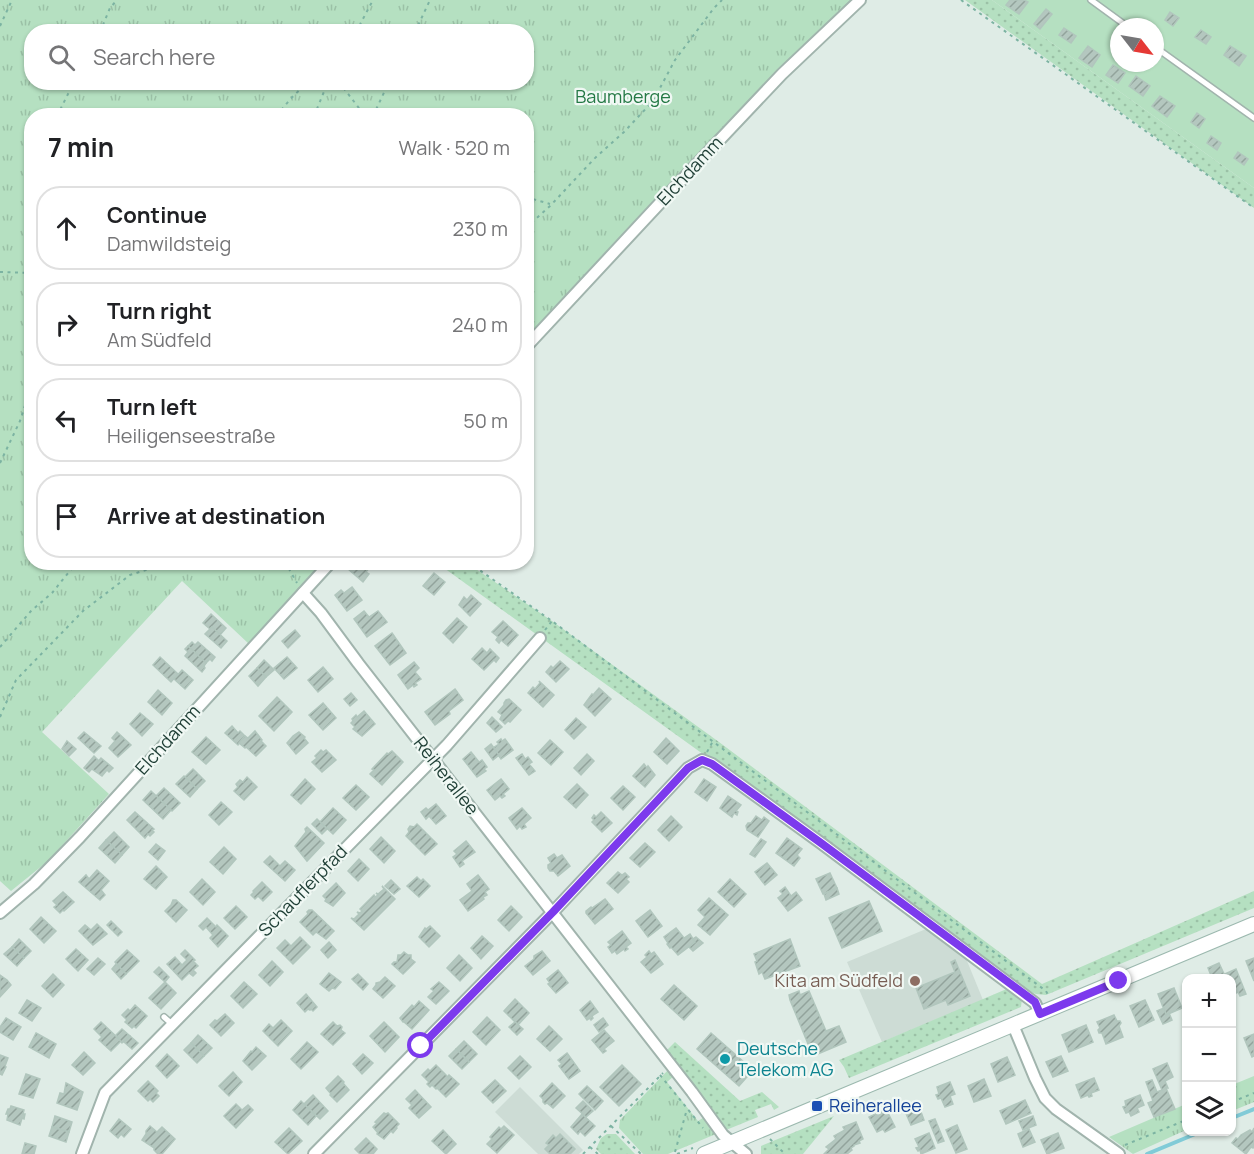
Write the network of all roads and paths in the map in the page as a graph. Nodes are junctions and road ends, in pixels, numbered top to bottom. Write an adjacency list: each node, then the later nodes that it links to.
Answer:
1 (12, 0): 13 (path)
2 (117, 0): 10 (path)
3 (373, 0): 11 (path)
4 (430, 0): 12 (path)
5 (722, 0): 27 (path)
6 (860, 0): 32 (street, Elchdamm)
7 (961, 0): 28 (path)
8 (1091, 0): 9 (lane)
9 (1116, 18)
10 (103, 24)
11 (360, 24)
12 (419, 24)
13 (0, 26)
14 (1164, 53): 25 (lane)
15 (70, 90): 20 (path)
16 (300, 90): 21 (path)
17 (325, 90): 22 (path)
18 (345, 90): 23 (path)
19 (385, 90): 24 (path)
20 (61, 108)
21 (282, 108)
22 (317, 108)
23 (358, 108)
24 (377, 108)
25 (1254, 118)
26 (534, 200): 27 (path)
27 (551, 205): 29 (path)
28 (1254, 208)
29 (534, 221)
30 (0, 272): 31 (path)
31 (24, 273)
32 (534, 338)
33 (24, 409): 34 (path)
34 (0, 463)
35 (71, 570): 42 (path)
36 (146, 570): 43 (path)
37 (290, 570): 40 (path)
38 (324, 570): 40 (street, Elchdamm)
39 (479, 570): 48 (path)
40 (303, 593): 44 (street, Reiherallee); 46 (street, Elchdamm)
41 (540, 638): 44 (street, Schauflerpfad)
42 (0, 647)
43 (0, 717)
44 (433, 759): 45 (street, Reiherallee); 64 (street, Schauflerpfad)
45 (553, 912): 49 (street); 51 (street, Reiherallee); 65 (street)
46 (0, 913)
47 (1254, 924): 48 (main road)
48 (1054, 1008): 49 (main road)
49 (1040, 1014): 50 (main road)
50 (1013, 1025): 60 (main road); 63 (street)
51 (671, 1065): 52 (path); 60 (street, Reiherallee)
52 (660, 1075): 55 (path); 57 (path)
53 (1254, 1093): 54 (path)
54 (1236, 1100)
55 (687, 1109): 58 (path); 62 (path)
56 (1182, 1122): 63 (path)
57 (611, 1126): 61 (path); 68 (path)
58 (705, 1130)
59 (770, 1139): 71 (path)
60 (733, 1142): 69 (main road); 70 (street, Reiherallee)
61 (590, 1147): 66 (path); 67 (path)
62 (675, 1152)
63 (1116, 1152)
64 (82, 1154)
65 (314, 1154)
66 (583, 1154)
67 (598, 1154)
68 (641, 1154)
69 (704, 1154)
70 (746, 1154)
71 (785, 1154)

